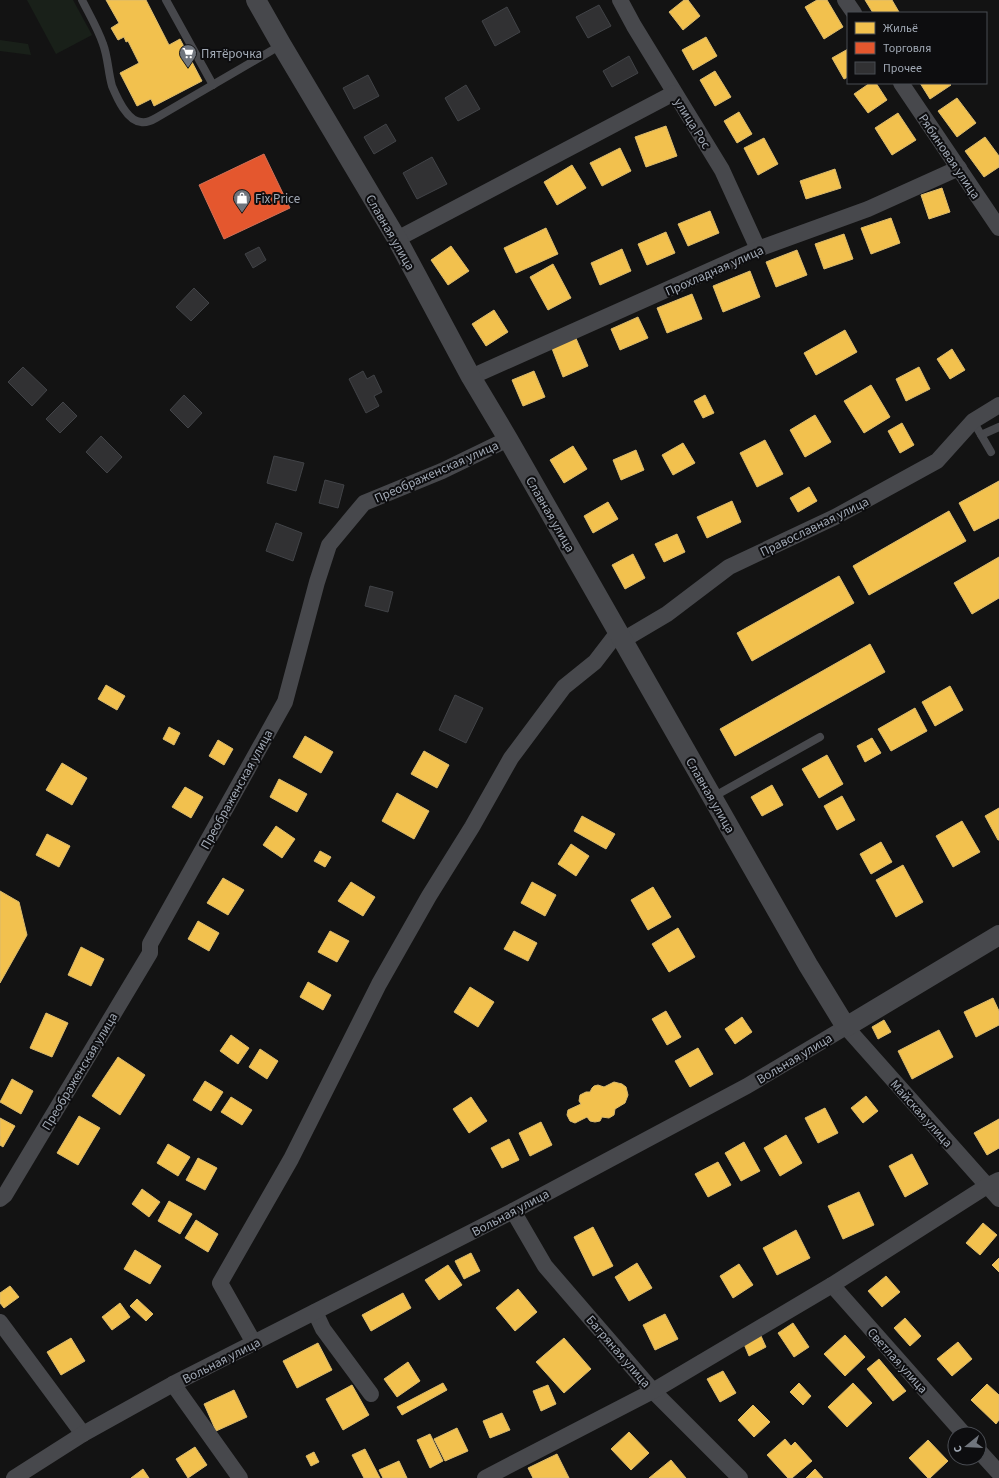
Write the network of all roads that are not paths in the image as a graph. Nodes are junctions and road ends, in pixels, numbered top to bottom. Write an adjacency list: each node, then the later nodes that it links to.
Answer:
1 (82, 0): 9 (lane)
2 (166, 0): 9 (lane)
3 (256, 0): 7 (street, Славная улица)
4 (620, 0): 10 (street, улица Рос)
5 (845, 0): 6 (street)
6 (853, 12)
7 (281, 44): 9 (lane); 13 (street, Славная улица)
8 (902, 84): 11 (street, Рябиновая улица)
9 (213, 85)
10 (674, 93): 13 (street); 14 (street, улица Рос)
11 (959, 168): 12 (street, Рябиновая улица); 14 (street, Прохладная улица)
12 (999, 228)
13 (397, 239): 15 (street, Славная улица)
14 (758, 250): 15 (street, Прохладная улица)
15 (471, 377): 20 (street, Славная улица)
16 (999, 405): 17 (street, Православная улица)
17 (973, 421): 19 (lane); 22 (street, Православная улица)
18 (999, 427): 19 (lane)
19 (981, 435): 21 (lane)
20 (508, 439): 22 (street, Славная улица); 28 (street, Преображенская улица)
21 (990, 452)
22 (620, 636): 24 (street, Славная улица); 34 (street)
23 (820, 737): 24 (lane)
24 (712, 798): 26 (street, Славная улица)
25 (999, 934): 26 (street, Вольная улица)
26 (846, 1027): 27 (street, Майская улица); 30 (street, Вольная улица)
27 (993, 1183): 29 (street, Майская улица); 31 (street)
28 (0, 1199)
29 (999, 1199)
30 (513, 1211): 32 (street, Вольная улица); 36 (street, Багряная улица)
31 (832, 1286): 36 (street); 38 (street, Светлая улица)
32 (315, 1312): 34 (street, Вольная улица); 37 (street)
33 (0, 1322): 39 (street)
34 (254, 1343): 35 (street, Вольная улица)
35 (173, 1384): 39 (street, Вольная улица); 43 (street)
36 (653, 1390): 44 (street); 45 (street, Багряная улица)
37 (371, 1394)
38 (957, 1426)
39 (83, 1434): 42 (street, Вольная улица)
40 (987, 1459): 41 (street)
41 (999, 1473)
42 (14, 1478)
43 (240, 1478)
44 (485, 1478)
45 (740, 1478)

